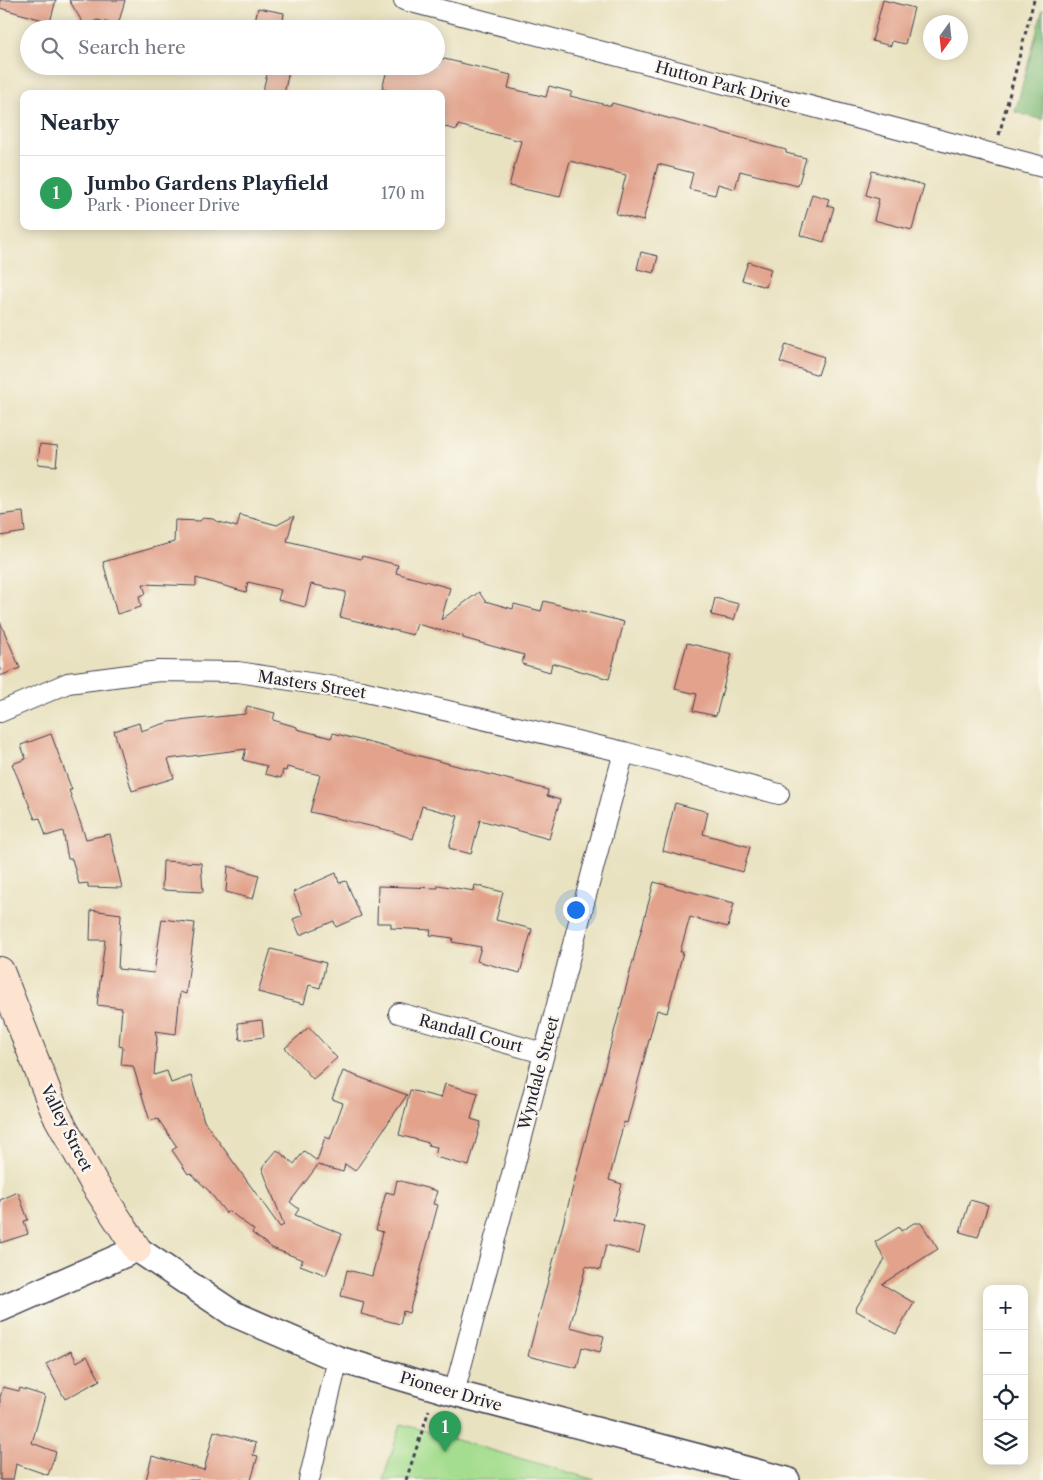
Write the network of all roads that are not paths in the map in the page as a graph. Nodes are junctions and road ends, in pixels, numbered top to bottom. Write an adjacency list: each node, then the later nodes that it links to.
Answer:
1 (404, 0): 2 (street, Hutton Park Drive)
2 (1043, 167)
3 (0, 712): 4 (street, Masters Street)
4 (624, 752): 5 (street, Masters Street); 8 (street, Wyndale Street)
5 (779, 794)
6 (0, 971): 9 (main road, Valley Street)
7 (399, 1013): 8 (street, Randall Court)
8 (543, 1053): 12 (street, Wyndale Street)
9 (137, 1249): 10 (street); 11 (street, Pioneer Drive)
10 (0, 1309)
11 (338, 1359): 12 (street, Pioneer Drive); 13 (street)
12 (445, 1390): 14 (street, Pioneer Drive)
13 (309, 1480)
14 (787, 1480)

